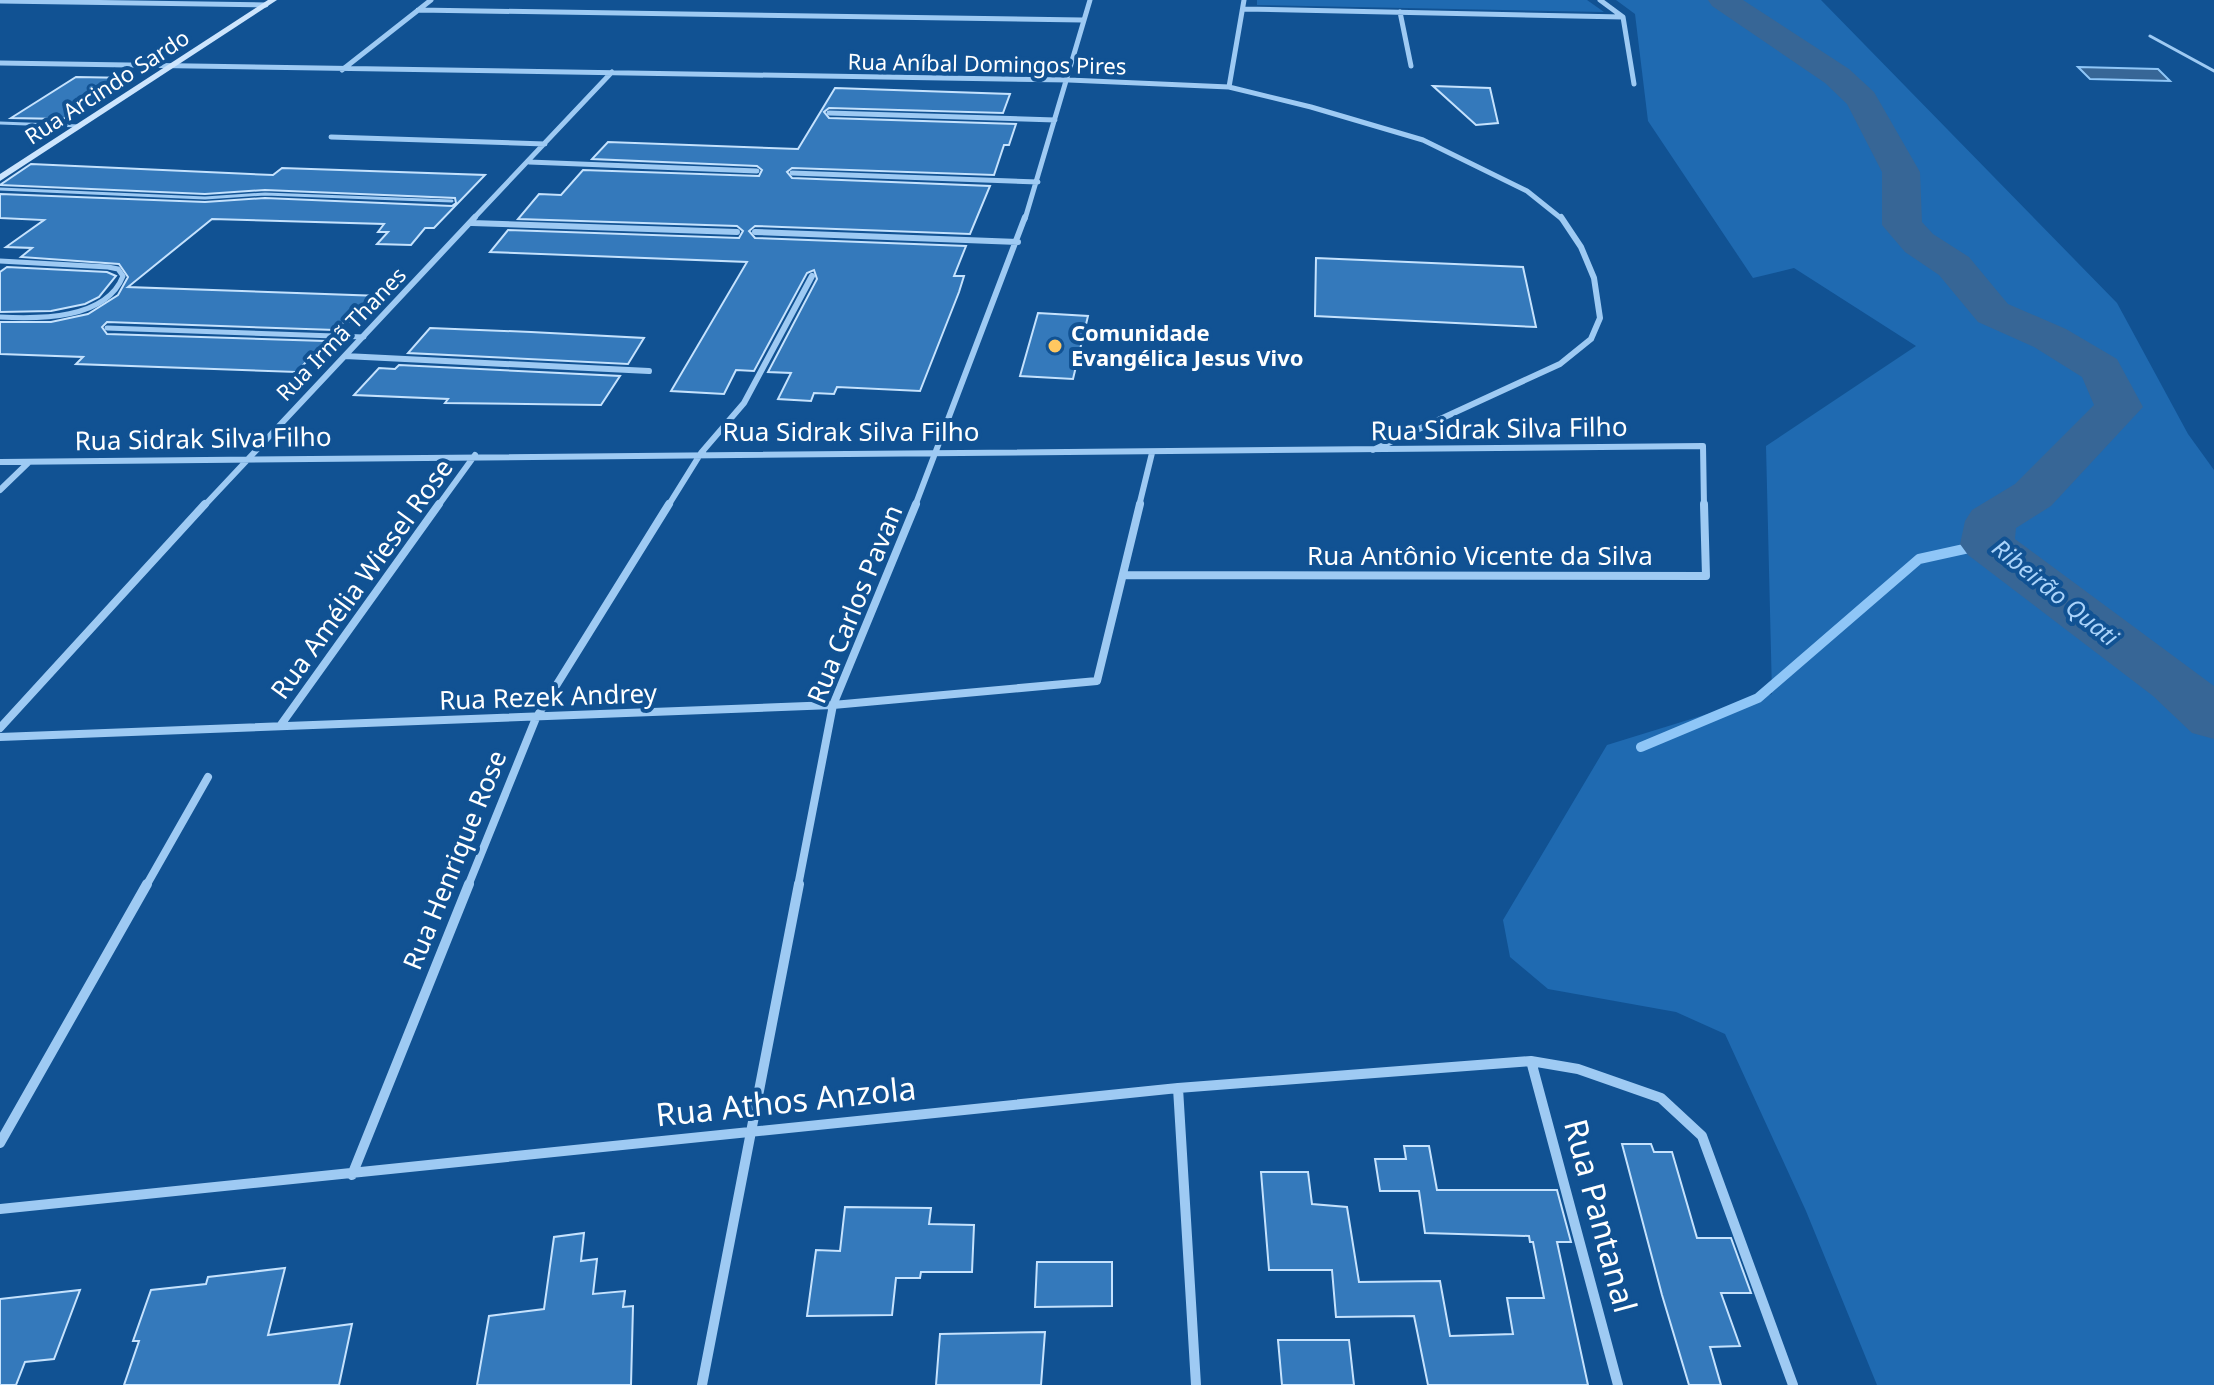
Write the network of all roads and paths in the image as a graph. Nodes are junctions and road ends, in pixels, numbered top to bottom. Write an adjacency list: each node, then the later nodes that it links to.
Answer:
1 (431, 0): 8 (street)
2 (1090, 0): 11 (street, Rua Carlos Pavan)
3 (1244, 0): 7 (street)
4 (1600, 0): 10 (street)
5 (0, 1): 6 (street)
6 (270, 2): 15 (street, Rua Arcindo Sardo)
7 (1243, 9): 9 (street); 21 (street)
8 (418, 10): 11 (street); 16 (street)
9 (1400, 12): 10 (street); 14 (street)
10 (1623, 17): 20 (street)
11 (1082, 20): 19 (street, Rua Carlos Pavan)
12 (2150, 36): 17 (lane)
13 (0, 63): 15 (street, Rua Aníbal Domingos Pires)
14 (1411, 66)
15 (170, 68): 16 (street, Rua Aníbal Domingos Pires); 25 (street, Rua Arcindo Sardo)
16 (342, 70): 18 (street, Rua Aníbal Domingos Pires)
17 (2214, 71)
18 (612, 72): 19 (street, Rua Aníbal Domingos Pires); 27 (street, Rua Irmã Thanes)
19 (1069, 80): 21 (street, Rua Aníbal Domingos Pires); 23 (street, Rua Carlos Pavan)
20 (1634, 84)
21 (1229, 87): 48 (street, Rua Aníbal Domingos Pires)
22 (829, 113): 23 (street)
23 (1055, 120): 32 (street, Rua Carlos Pavan)
24 (0, 123): 25 (lane)
25 (81, 126): 31 (street, Rua Arcindo Sardo)
26 (331, 137): 27 (street)
27 (545, 144): 28 (street, Rua Irmã Thanes)
28 (529, 162): 29 (street); 35 (street, Rua Irmã Thanes)
29 (757, 171)
30 (792, 173): 32 (street)
31 (0, 178)
32 (1038, 182): 38 (street, Rua Carlos Pavan)
33 (0, 189): 34 (lane)
34 (452, 201)
35 (472, 223): 36 (street); 43 (street, Rua Irmã Thanes)
36 (737, 232)
37 (755, 232): 38 (street)
38 (1018, 242): 47 (street, Rua Carlos Pavan)
39 (0, 261): 41 (lane)
40 (812, 276): 49 (street, Rua Henrique Rose)
41 (0, 317)
42 (107, 328): 43 (lane)
43 (364, 337): 44 (street, Rua Irmã Thanes)
44 (345, 356): 45 (street); 52 (street, Rua Irmã Thanes)
45 (649, 371)
46 (1703, 446): 48 (street, Rua Sidrak Silva Filho); 56 (street, Rua Antônio Vicente da Silva)
47 (938, 451): 49 (street, Rua Sidrak Silva Filho); 50 (street, Rua Sidrak Silva Filho); 57 (street, Rua Carlos Pavan)
48 (1368, 451): 50 (street, Rua Sidrak Silva Filho)
49 (701, 453): 51 (street, Rua Sidrak Silva Filho); 58 (street, Rua Henrique Rose)
50 (1152, 453): 56 (street)
51 (475, 455): 52 (street, Rua Sidrak Silva Filho); 59 (street, Rua Amélia Wiesel Rose)
52 (249, 457): 54 (street, Rua Sidrak Silva Filho); 60 (street, Rua Irmã Thanes)
53 (0, 462): 54 (street, Rua Sidrak Silva Filho)
54 (29, 462): 55 (street)
55 (0, 490)
56 (1125, 575): 57 (street, Rua Rezek Andrey)
57 (833, 705): 58 (street, Rua Rezek Andrey); 65 (street, Rua Carlos Pavan)
58 (536, 718): 59 (street, Rua Rezek Andrey); 67 (street, Rua Henrique Rose)
59 (280, 726): 61 (street, Rua Rezek Andrey)
60 (0, 728)
61 (0, 737)
62 (208, 777): 66 (street)
63 (1531, 1061): 64 (street, Rua Athos Anzola); 71 (street, Rua Pantanal); 72 (street, Rua Athos Anzola)
64 (1178, 1088): 65 (street, Rua Athos Anzola); 70 (street)
65 (753, 1131): 67 (street, Rua Athos Anzola); 69 (street, Rua Carlos Pavan)
66 (0, 1143)
67 (352, 1175): 68 (street, Rua Athos Anzola)
68 (0, 1209)
69 (702, 1385)
70 (1196, 1385)
71 (1618, 1385)
72 (1793, 1385)

